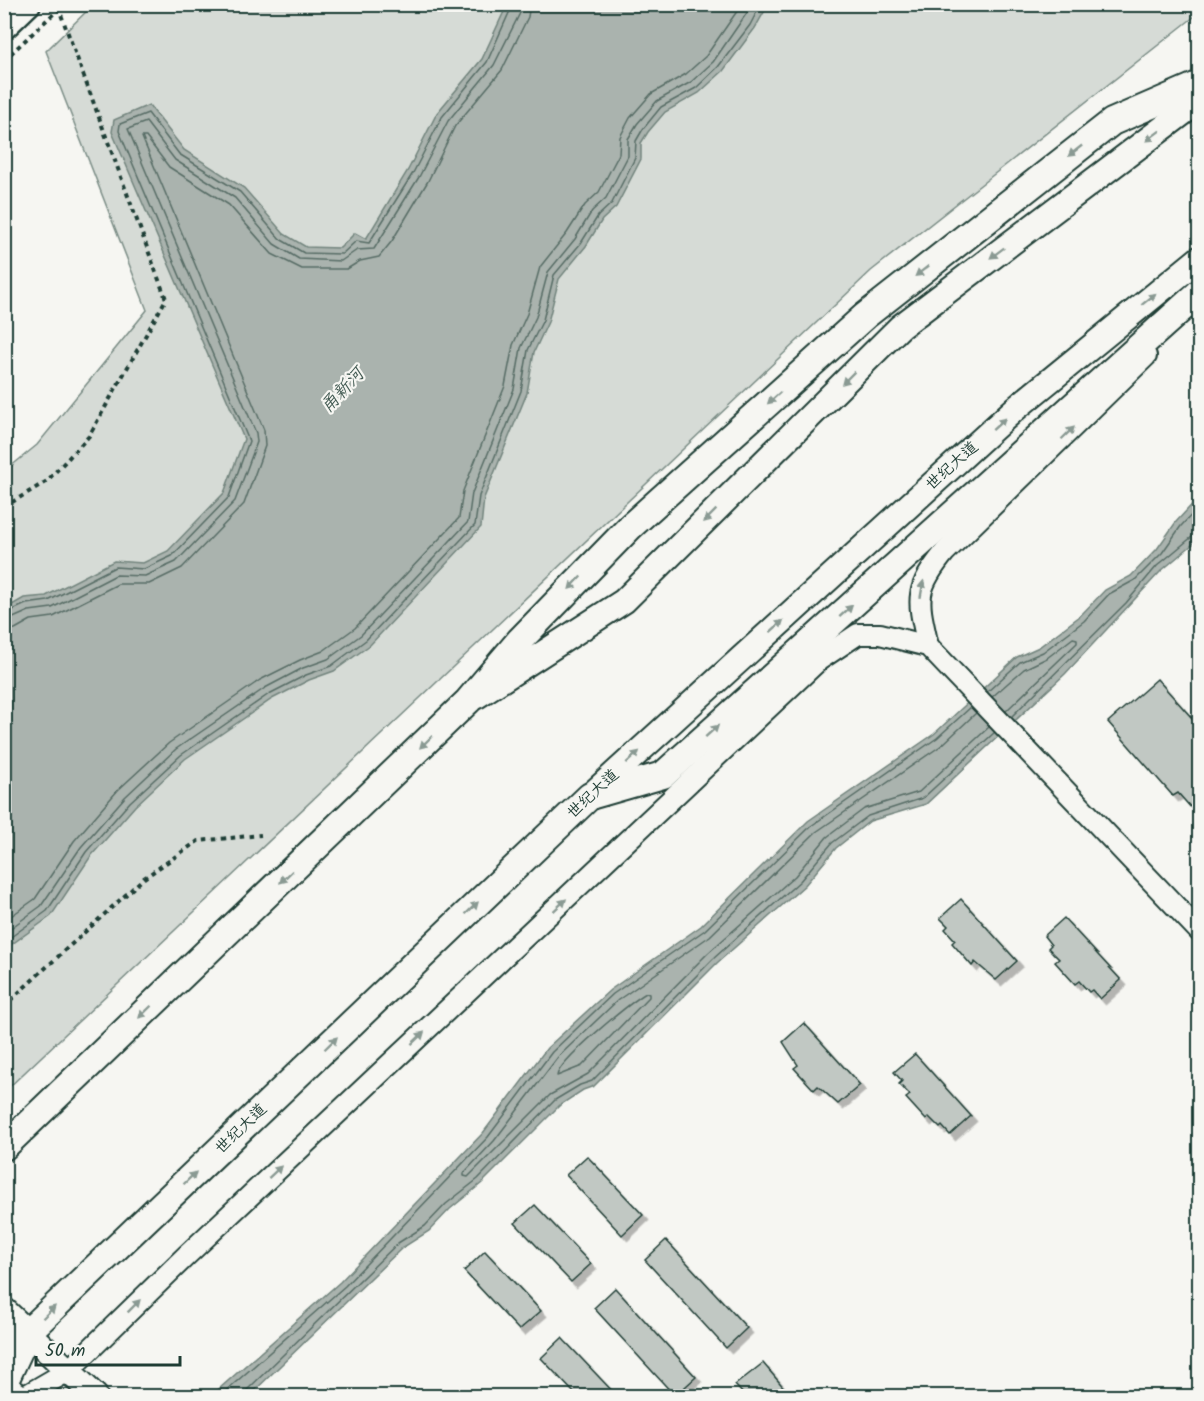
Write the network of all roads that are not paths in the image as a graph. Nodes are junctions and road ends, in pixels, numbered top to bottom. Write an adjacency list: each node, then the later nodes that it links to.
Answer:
1 (29, 4): 2 (main road)
2 (4, 28)
3 (1200, 84): 9 (highway, one-way to 9)
4 (1200, 100): 9 (main road, one-way to 9)
5 (1200, 258): 10 (main road, 世纪大道, one-way to 5)
6 (1200, 292): 10 (highway, one-way to 6)
7 (1200, 307): 8 (street, one-way to 7)
8 (928, 646): 11 (street); 16 (street, one-way to 8)
9 (468, 701): 12 (highway, one-way to 12)
10 (590, 796): 14 (highway, 世纪大道, one-way to 10)
11 (1200, 932)
12 (4, 1147)
13 (4, 1310): 14 (main road)
14 (27, 1333): 15 (highway, 世纪大道); 16 (main road); 17 (highway)
15 (4, 1350)
16 (68, 1371): 18 (main road); 20 (street)
17 (4, 1385): 19 (main road)
18 (91, 1393)
19 (19, 1396)
20 (25, 1396)

